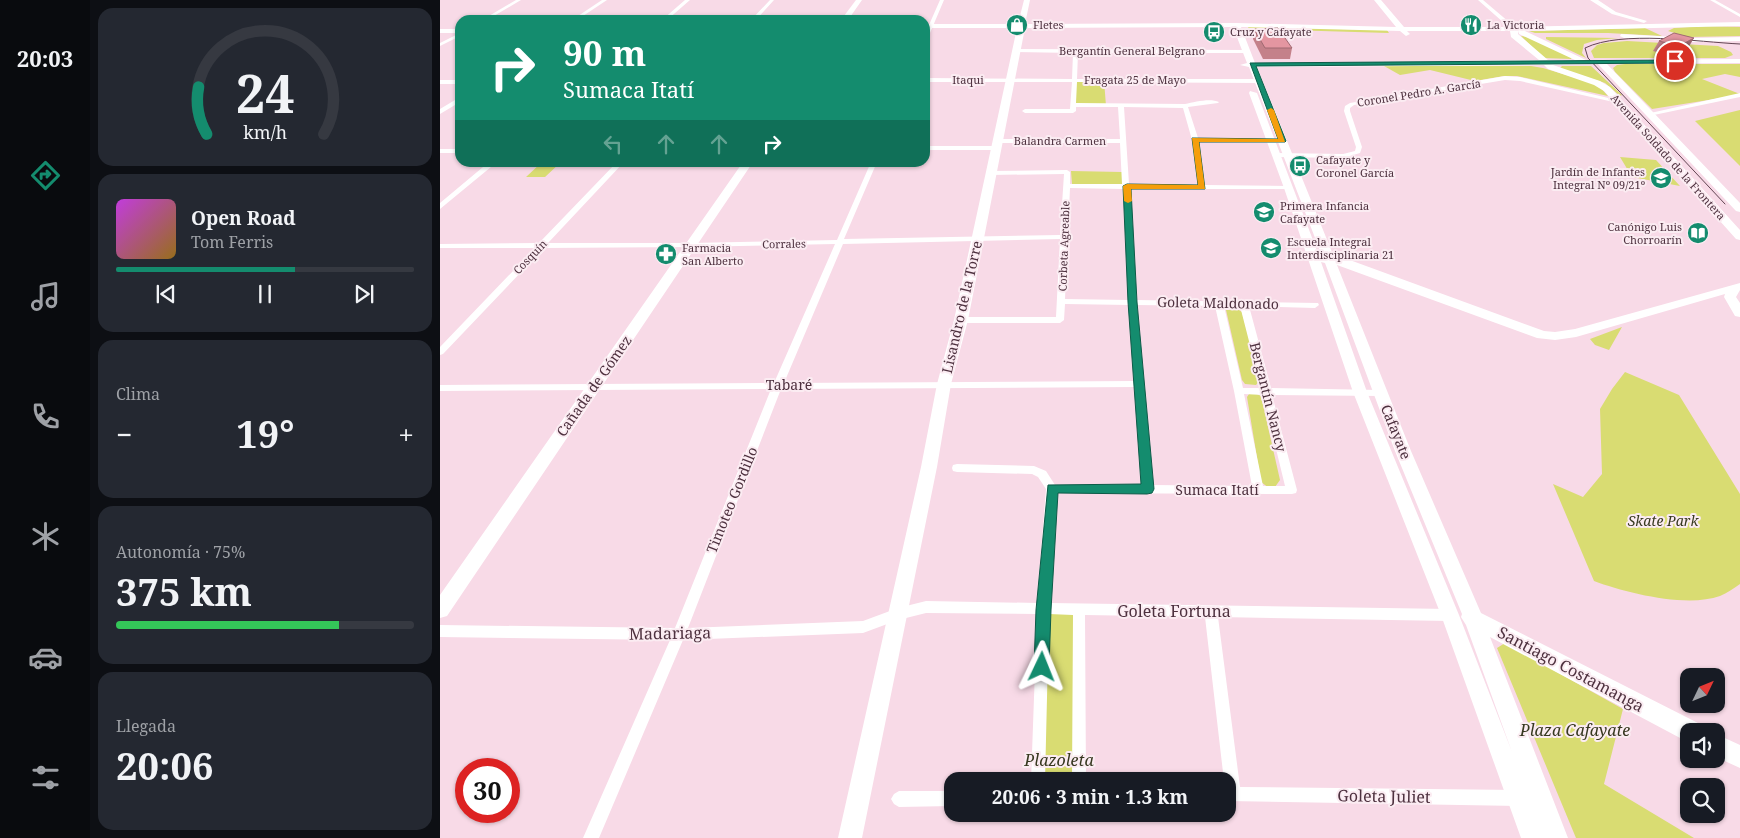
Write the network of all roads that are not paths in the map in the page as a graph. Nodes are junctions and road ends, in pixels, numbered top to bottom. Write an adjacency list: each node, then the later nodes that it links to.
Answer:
1 (519, 0): 14 (street)
2 (605, 0): 15 (street)
3 (688, 0): 16 (street)
4 (772, 0): 17 (street)
5 (858, 0): 18 (street)
6 (942, 0): 20 (street)
7 (1027, 0): 25 (street, Lisandro de la Torre)
8 (1378, 0): 30 (street)
9 (1480, 0): 31 (street)
10 (1593, 0): 22 (street)
11 (1712, 0): 12 (street)
12 (1724, 6): 13 (street); 19 (street)
13 (1740, 6)
14 (493, 15)
15 (582, 15)
16 (670, 15)
17 (758, 15)
18 (848, 15)
19 (1739, 15)
20 (930, 24)
21 (1740, 24): 22 (street)
22 (1669, 25): 23 (street)
23 (1659, 26): 31 (street); 34 (street)
24 (930, 28): 25 (street)
25 (1022, 28): 26 (street); 38 (street, Lisandro de la Torre)
26 (1228, 28): 27 (street); 40 (street, Cafayate)
27 (1237, 28): 30 (street); 41 (street, Cafayate)
28 (440, 29): 29 (street)
29 (455, 30)
30 (1405, 32): 31 (street)
31 (1514, 32): 33 (street); 45 (street, Avenida Soldado de la Frontera)
32 (455, 34): 36 (street)
33 (1531, 35): 34 (street); 43 (street)
34 (1693, 40): 35 (street); 37 (street)
35 (1740, 40)
36 (440, 45)
37 (1726, 47)
38 (1017, 50): 39 (street, Bergantín General Belgrano); 47 (street, Lisandro de la Torre)
39 (1076, 51): 40 (street, Bergantín General Belgrano); 48 (street)
40 (1237, 51): 41 (street, Cafayate); 41 (street, Bergantín General Belgrano)
41 (1247, 60): 45 (street); 49 (street, Cafayate)
42 (1740, 61): 44 (street)
43 (1586, 62): 44 (street); 45 (street)
44 (1600, 62): 53 (street, Avenida Soldado de la Frontera)
45 (1545, 63): 54 (street, Avenida Soldado de la Frontera)
46 (930, 80): 47 (street, Itaqui)
47 (1011, 80): 48 (street, Fragata 25 de Mayo); 66 (street, Lisandro de la Torre)
48 (1073, 80): 49 (street, Fragata 25 de Mayo); 59 (street)
49 (1254, 81): 65 (street, Cafayate)
50 (440, 82): 51 (street)
51 (455, 82)
52 (1740, 95): 62 (street)
53 (1635, 99): 54 (street); 62 (street, Avenida Soldado de la Frontera)
54 (1617, 100): 70 (street, Coronel Pedro A. García); 83 (street, Avenida Soldado de la Frontera)
55 (455, 102): 61 (street)
56 (1216, 102): 58 (street)
57 (1121, 106): 58 (street); 59 (street); 64 (street)
58 (1185, 106): 63 (street)
59 (1073, 108): 60 (street)
60 (1025, 111)
61 (440, 112)
62 (1649, 114): 81 (street, Avenida Soldado de la Frontera)
63 (1195, 140): 65 (street); 78 (street)
64 (1123, 141): 66 (street, Balandra Carmen); 77 (street)
65 (1277, 141): 70 (street, Cafayate)
66 (996, 144): 67 (street, Balandra Carmen); 75 (street, Lisandro de la Torre)
67 (930, 148)
68 (440, 151): 69 (street)
69 (455, 151)
70 (1283, 155): 79 (street, Cafayate); 91 (street, Cafayate)
71 (488, 167): 80 (street)
72 (616, 167): 90 (street, Cosquín)
73 (745, 167): 88 (street, Cañada de Gómez)
74 (872, 167): 87 (street, Timoteo Gordillo)
75 (990, 173): 76 (street, Corbeta Agreable); 86 (street, Lisandro de la Torre)
76 (1067, 186): 77 (street); 84 (street, Corbeta Agreable)
77 (1127, 186): 78 (street); 94 (street)
78 (1202, 187): 79 (street)
79 (1289, 188): 91 (street, Cafayate)
80 (440, 207)
81 (1740, 209)
82 (1740, 219): 83 (street)
83 (1728, 222): 85 (street, Avenida Soldado de la Frontera)
84 (1063, 237): 86 (street, Corrales); 93 (street, Corbeta Agreable)
85 (1740, 237)
86 (978, 239): 87 (street, Corrales); 99 (street, Lisandro de la Torre)
87 (839, 243): 88 (street, Corrales); 103 (street, Timoteo Gordillo)
88 (691, 245): 90 (street, Corrales); 104 (street, Cañada de Gómez)
89 (440, 246): 90 (street, Corrales)
90 (542, 246): 100 (street, Cosquín)
91 (1321, 259): 92 (street); 108 (street, Cafayate); 109 (street, Cafayate)
92 (1737, 286): 98 (street)
93 (1062, 301): 94 (street, Goleta Maldonado); 99 (street, Corbeta Agreable)
94 (1133, 302): 95 (street, Goleta Maldonado); 102 (street)
95 (1219, 303): 96 (street, Goleta Maldonado); 106 (street, Bergantín Nancy)
96 (1244, 304): 97 (street, Goleta Maldonado); 107 (street, Bergantín Nancy)
97 (1315, 305)
98 (1740, 313)
99 (961, 320): 101 (street, Lisandro de la Torre)
100 (440, 352)
101 (944, 384): 102 (street, Tabaré); 103 (street, Tabaré); 119 (street, Lisandro de la Torre)
102 (1138, 384): 112 (street)
103 (778, 385): 104 (street, Tabaré); 123 (street, Timoteo Gordillo)
104 (593, 387): 105 (street, Tabaré); 115 (street, Cañada de Gómez)
105 (440, 388)
106 (1239, 390): 107 (street); 113 (street, Bergantín Nancy)
107 (1267, 391): 108 (street); 114 (street, Bergantín Nancy)
108 (1360, 392): 109 (street); 120 (street, Cafayate)
109 (1380, 393): 121 (street, Cafayate)
110 (957, 468): 111 (street)
111 (1052, 489): 112 (street, Sumaca Itatí); 116 (street)
112 (1147, 489): 113 (street, Sumaca Itatí)
113 (1258, 490): 114 (street, Sumaca Itatí)
114 (1292, 490)
115 (440, 610)
116 (1044, 610): 117 (street, Goleta Fortuna); 119 (street, Goleta Fortuna); 127 (street)
117 (1079, 610): 118 (street, Goleta Fortuna); 128 (street)
118 (1212, 611): 120 (street, Goleta Fortuna); 129 (street)
119 (898, 614): 123 (street, Madariaga); 135 (street, Lisandro de la Torre)
120 (1450, 615): 121 (street, Santiago Costamanga); 133 (street, Cafayate)
121 (1473, 617): 124 (street, Santiago Costamanga); 133 (street, Cafayate)
122 (440, 631): 123 (street, Madariaga)
123 (679, 634): 134 (street, Timoteo Gordillo)
124 (1680, 726)
125 (1725, 750): 126 (street)
126 (1740, 757)
127 (1038, 772)
128 (1079, 772)
129 (1228, 772)
130 (1236, 794): 133 (street, Goleta Juliet)
131 (899, 799): 132 (street)
132 (944, 799)
133 (1530, 799): 136 (street, Cafayate); 137 (street, Cafayate)
134 (591, 838)
135 (850, 838)
136 (1533, 838)
137 (1556, 838)

